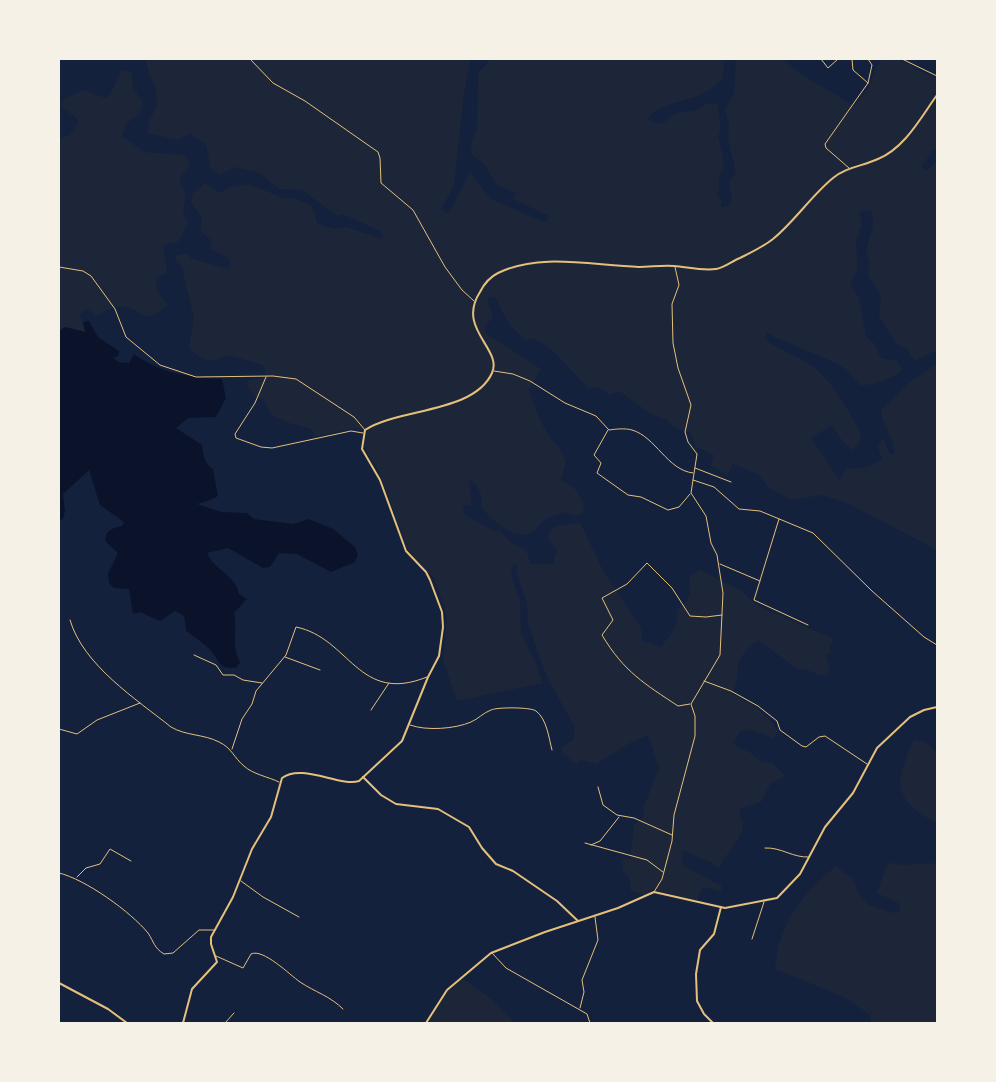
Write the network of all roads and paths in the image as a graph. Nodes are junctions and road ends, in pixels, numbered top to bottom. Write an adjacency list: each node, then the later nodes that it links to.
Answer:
1 (250, 59): 13 (street)
2 (821, 59): 3 (street)
3 (838, 59)
4 (852, 59): 8 (street)
5 (868, 59): 8 (street)
6 (902, 59): 7 (street)
7 (937, 76)
8 (868, 83): 10 (street)
9 (937, 94): 10 (street)
10 (849, 168): 11 (street)
11 (675, 266): 13 (street); 18 (street)
12 (59, 268): 15 (street)
13 (474, 301): 14 (street)
14 (493, 371): 16 (street); 17 (street)
15 (267, 376): 17 (street); 17 (street)
16 (609, 430): 19 (street); 22 (street)
17 (364, 431): 33 (street)
18 (694, 468): 19 (street); 21 (street)
19 (693, 473): 20 (street)
20 (693, 479): 22 (street); 23 (street)
21 (731, 482)
22 (691, 493): 24 (street)
23 (780, 518): 25 (street); 29 (street)
24 (719, 563): 25 (street); 26 (street)
25 (760, 581): 28 (street)
26 (722, 614): 34 (street); 38 (street)
27 (70, 620): 37 (street)
28 (808, 625)
29 (937, 646)
30 (194, 655): 36 (street)
31 (284, 657): 32 (street); 35 (street); 36 (street)
32 (320, 670)
33 (428, 677): 35 (street); 41 (street)
34 (704, 681): 38 (street); 45 (street)
35 (390, 682): 40 (street)
36 (263, 683): 43 (street)
37 (141, 703): 42 (street); 43 (street)
38 (691, 704): 50 (street)
39 (937, 707): 45 (street)
40 (371, 710)
41 (410, 725): 44 (street); 46 (street)
42 (59, 729)
43 (232, 749): 47 (street)
44 (552, 750)
45 (867, 764): 54 (street)
46 (363, 777): 47 (street); 67 (street)
47 (280, 782): 59 (street)
48 (598, 787): 49 (street)
49 (620, 817): 50 (street); 52 (street)
50 (673, 835): 56 (street)
51 (585, 843): 52 (street)
52 (591, 845): 56 (street)
53 (765, 848): 54 (street)
54 (810, 856): 63 (street)
55 (131, 861): 58 (street)
56 (663, 872): 60 (street)
57 (59, 873): 58 (street)
58 (76, 878): 68 (street)
59 (240, 881): 65 (street); 68 (street)
60 (657, 887): 61 (street); 62 (street)
61 (654, 892): 62 (street); 66 (street)
62 (659, 892): 64 (street)
63 (764, 901): 64 (street); 69 (street)
64 (721, 907): 81 (street)
65 (299, 917)
66 (595, 917): 67 (street); 74 (street)
67 (578, 921): 70 (street)
68 (214, 930): 71 (street)
69 (752, 939)
70 (491, 952): 74 (street); 79 (street)
71 (216, 956): 73 (street); 77 (street)
72 (59, 984): 76 (street)
73 (343, 1009)
74 (580, 1009): 80 (street)
75 (234, 1013): 78 (street)
76 (127, 1023)
77 (183, 1023)
78 (225, 1023)
79 (426, 1023)
80 (590, 1023)
81 (713, 1023)

